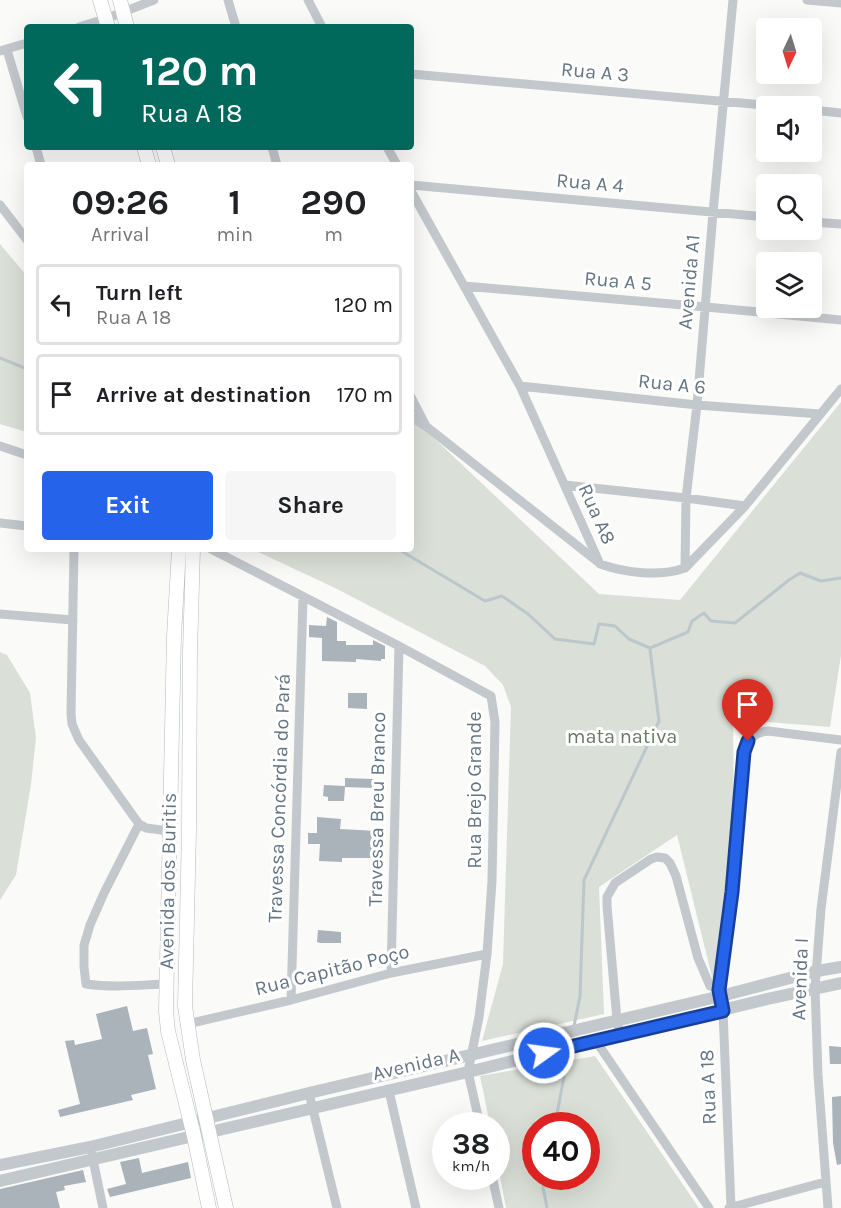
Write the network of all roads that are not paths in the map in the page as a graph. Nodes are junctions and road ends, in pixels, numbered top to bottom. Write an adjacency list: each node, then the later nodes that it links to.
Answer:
1 (100, 0): 9 (main road)
2 (154, 0): 8 (street)
3 (228, 0): 11 (street)
4 (308, 0): 12 (street)
5 (733, 0): 16 (street, Avenida A1)
6 (807, 0): 7 (street)
7 (841, 3)
8 (121, 6): 9 (street); 10 (main road)
9 (106, 23)
10 (127, 24)
11 (235, 24)
12 (320, 24)
13 (24, 44): 14 (street)
14 (4, 50): 18 (street)
15 (414, 74): 16 (street, Rua A 3)
16 (724, 101): 17 (street, Rua A 3); 24 (street, Avenida A1)
17 (756, 104)
18 (24, 108)
19 (822, 111): 20 (street)
20 (841, 113)
21 (414, 185): 24 (street, Rua A 4)
22 (414, 196): 29 (street, Rua A8)
23 (0, 205): 28 (street)
24 (713, 213): 25 (street, Rua A 4); 30 (street, Avenida A1)
25 (756, 217)
26 (822, 223): 27 (street)
27 (841, 224)
28 (24, 236)
29 (464, 286): 30 (street, Rua A 5); 32 (street, Rua A8)
30 (706, 306): 31 (street, Rua A 5); 35 (street, Avenida A1)
31 (841, 320)
32 (520, 386): 35 (street, Rua A 6); 41 (street, Rua A8)
33 (841, 389): 36 (street)
34 (414, 403): 38 (street)
35 (697, 405): 36 (street, Rua A 6); 42 (street, Avenida A1)
36 (820, 414): 43 (street)
37 (414, 419): 38 (street)
38 (427, 427): 50 (street)
39 (0, 446): 40 (street)
40 (24, 454)
41 (565, 485): 42 (street); 50 (street, Rua A8)
42 (686, 498): 43 (street); 51 (street, Avenida A1)
43 (745, 506): 51 (street)
44 (0, 523): 45 (street)
45 (24, 526)
46 (74, 552): 54 (street)
47 (179, 552): 59 (main road, Avenida dos Buritis)
48 (193, 552): 71 (main road, Avenida dos Buritis)
49 (217, 552): 52 (street, Rua Brejo Grande)
50 (600, 564): 51 (street, Rua A8)
51 (685, 568)
52 (303, 597): 55 (street, Rua Brejo Grande); 68 (street, Travessa Concórdia do Pará)
53 (0, 614): 54 (street)
54 (73, 620): 58 (street)
55 (399, 646): 60 (street, Rua Brejo Grande); 63 (street, Travessa Breu Branco)
56 (841, 740): 67 (street, Rua A 18)
57 (841, 752): 62 (street, Avenida I)
58 (139, 824): 59 (street); 65 (street)
59 (169, 831): 65 (main road, Avenida dos Buritis)
60 (487, 954): 63 (street, Rua Capitão Poço); 74 (street, Rua Brejo Grande)
61 (841, 967): 62 (street, Avenida A)
62 (817, 971): 66 (street, Avenida I); 67 (street, Avenida A)
63 (391, 973): 68 (street, Rua Capitão Poço)
64 (841, 983): 66 (street, Avenida A)
65 (166, 984): 80 (main road, Avenida dos Buritis)
66 (815, 988): 69 (street, Avenida A); 86 (street, Avenida I)
67 (720, 993): 69 (street, Rua A 18); 70 (street, Avenida A); 70 (street)
68 (291, 999): 71 (street, Rua Capitão Poço)
69 (723, 1011): 72 (street, Avenida A); 88 (street, Rua A 18)
70 (617, 1020): 72 (street); 74 (street, Avenida A)
71 (187, 1024): 81 (main road, Avenida dos Buritis)
72 (620, 1035): 73 (street, Avenida A)
73 (596, 1041): 75 (street, Avenida A); 95 (street)
74 (472, 1055): 75 (street, Rua Brejo Grande); 77 (street, Avenida A)
75 (468, 1072): 76 (street, Avenida A); 79 (street)
76 (389, 1091): 78 (street, Avenida A); 93 (street)
77 (309, 1093): 78 (street); 81 (street, Avenida A)
78 (313, 1108): 81 (street, Avenida A); 92 (street)
79 (477, 1112)
80 (190, 1122): 81 (street, Avenida A); 82 (main road, Avenida dos Buritis); 83 (street, Avenida A)
81 (208, 1126): 82 (street, Avenida A); 91 (main road, Avenida dos Buritis)
82 (194, 1136): 83 (street, Avenida A); 90 (main road, Avenida dos Buritis)
83 (92, 1153): 84 (street, Avenida A); 85 (street, Avenida A); 89 (street)
84 (0, 1165)
85 (0, 1181)
86 (825, 1182): 88 (street); 96 (street, Avenida I)
87 (496, 1190): 94 (street)
88 (730, 1207)
89 (103, 1208)
90 (210, 1208)
91 (226, 1208)
92 (337, 1208)
93 (416, 1208)
94 (500, 1208)
95 (710, 1208)
96 (828, 1208)

